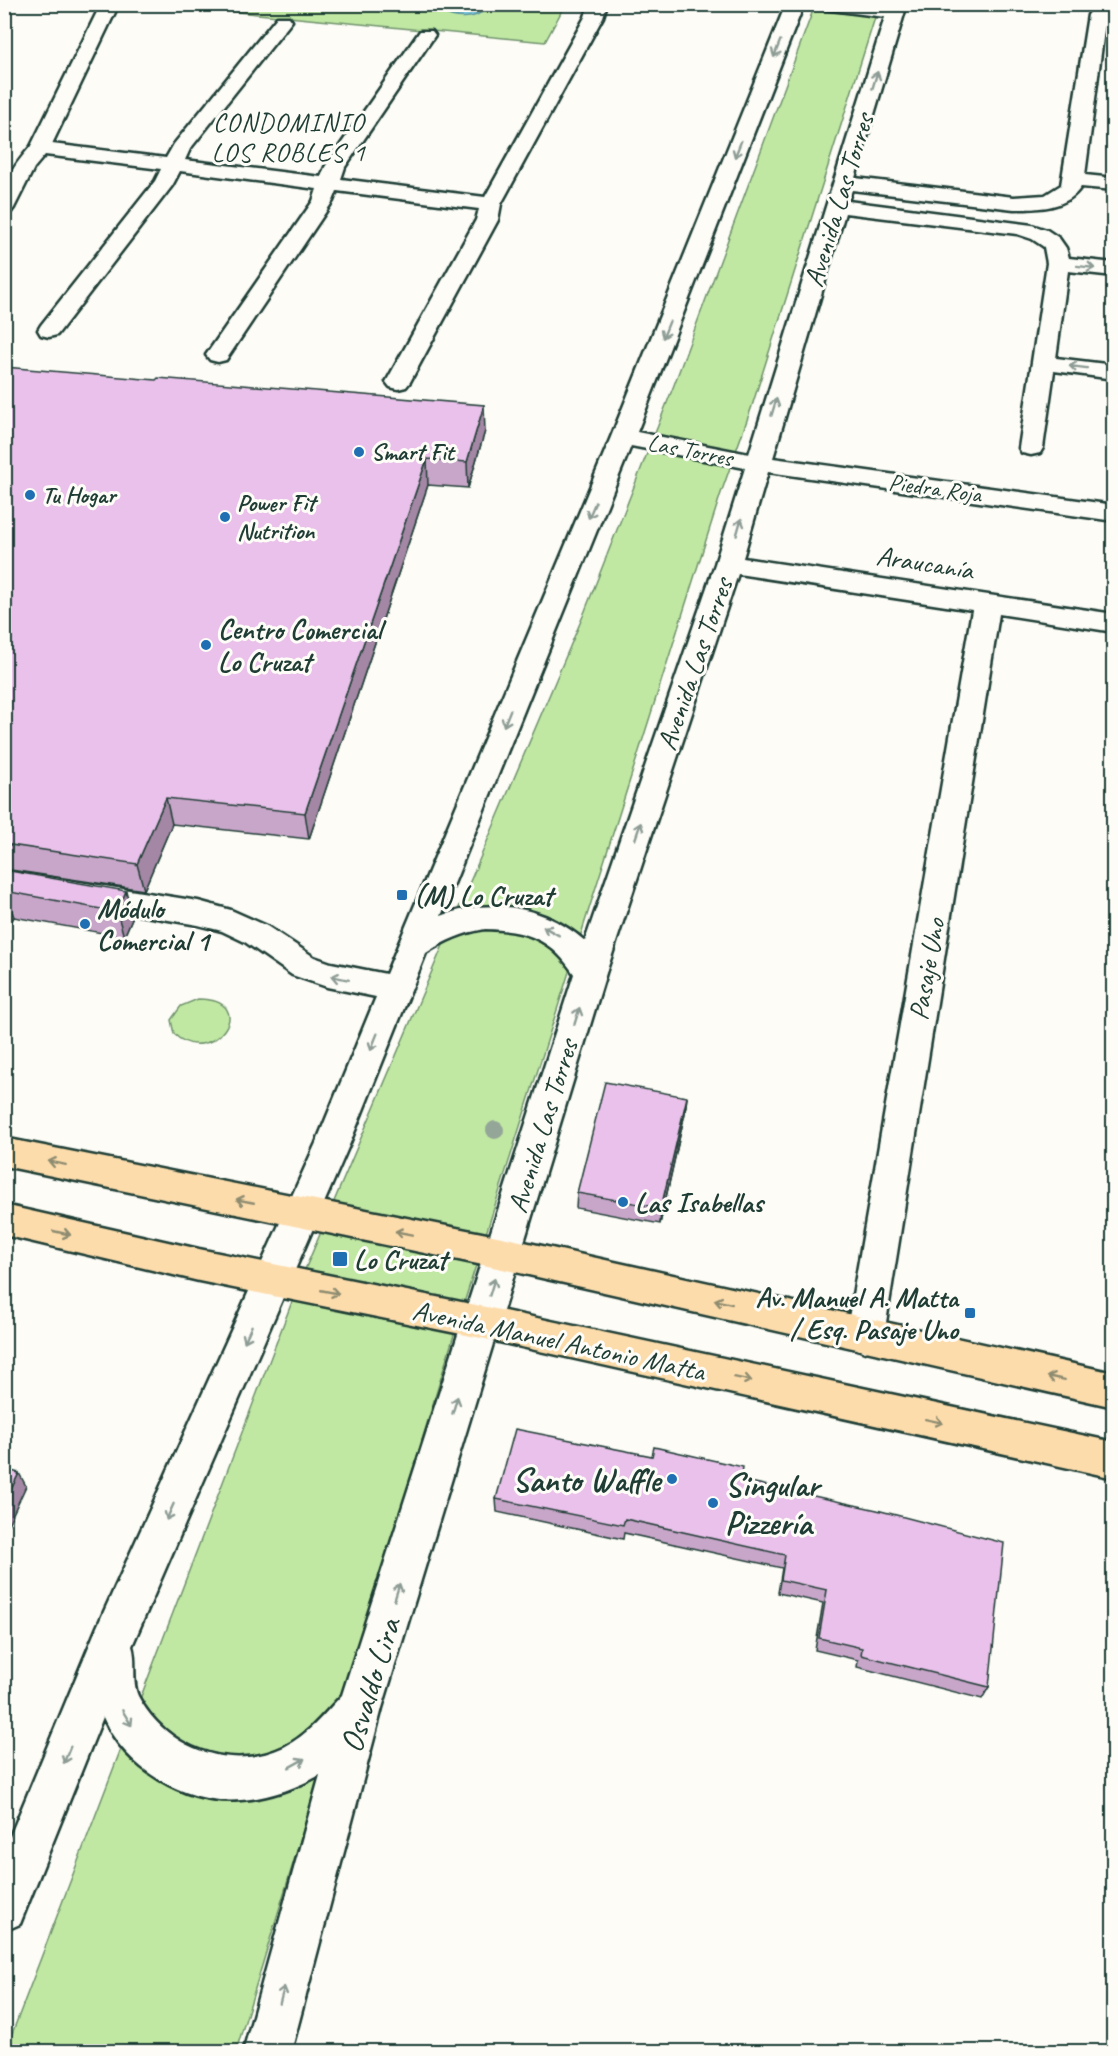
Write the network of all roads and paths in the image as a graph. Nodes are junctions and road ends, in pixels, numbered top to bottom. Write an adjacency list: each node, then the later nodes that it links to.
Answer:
1 (110, 4): 9 (street)
2 (795, 4): 25 (street, one-way to 25)
3 (822, 4): 5 (street)
4 (597, 8): 15 (street)
5 (897, 9): 12 (street, Avenida Las Torres, one-way to 5)
6 (283, 21): 10 (street)
7 (1101, 27): 11 (street)
8 (426, 35): 13 (street)
9 (40, 148): 10 (street); 17 (street)
10 (173, 165): 13 (street); 20 (street)
11 (1074, 180): 12 (street); 14 (street)
12 (843, 183): 16 (street, Avenida Las Torres)
13 (329, 184): 15 (street); 21 (street)
14 (1113, 184)
15 (491, 204): 24 (street)
16 (836, 206): 18 (street); 27 (street, Avenida Las Torres, one-way to 16)
17 (4, 208)
18 (1058, 263): 19 (street, one-way to 19); 22 (street)
19 (1113, 270)
20 (49, 330)
21 (218, 355)
22 (1043, 363): 23 (street, one-way to 22); 26 (street)
23 (1113, 372)
24 (398, 382)
25 (623, 437): 27 (street, Las Torres); 33 (street, one-way to 33)
26 (1030, 448)
27 (757, 463): 28 (street, Piedra Roja); 29 (street, Avenida Las Torres, one-way to 27)
28 (1113, 513)
29 (728, 564): 30 (street, Araucanía); 34 (street, Avenida Las Torres, one-way to 29)
30 (987, 603): 31 (street, Araucanía); 42 (street, Pasaje Uno)
31 (1113, 623)
32 (4, 881): 35 (street, one-way to 32)
33 (415, 945): 34 (street, one-way to 33); 35 (street)
34 (590, 973): 39 (street, Avenida Las Torres, one-way to 34)
35 (396, 988): 37 (street, one-way to 37)
36 (4, 1152): 37 (main road, one-way to 36)
37 (302, 1212): 39 (main road, one-way to 37); 40 (street)
38 (4, 1220): 40 (main road, Avenida Manuel Antonio Matta, one-way to 40)
39 (502, 1253): 41 (street, Avenida Las Torres, one-way to 39); 42 (main road, one-way to 39)
40 (272, 1280): 41 (main road, Avenida Manuel Antonio Matta, one-way to 41); 45 (street, one-way to 45)
41 (481, 1322): 44 (main road, Avenida Manuel Antonio Matta, one-way to 44); 46 (street, Osvaldo Lira, one-way to 41)
42 (865, 1335): 43 (main road, one-way to 42)
43 (1113, 1390)
44 (1113, 1460)
45 (112, 1642): 46 (street, one-way to 46); 47 (street, one-way to 47)
46 (360, 1708): 48 (street, Osvaldo Lira, one-way to 46)
47 (4, 1908)
48 (267, 2052)

